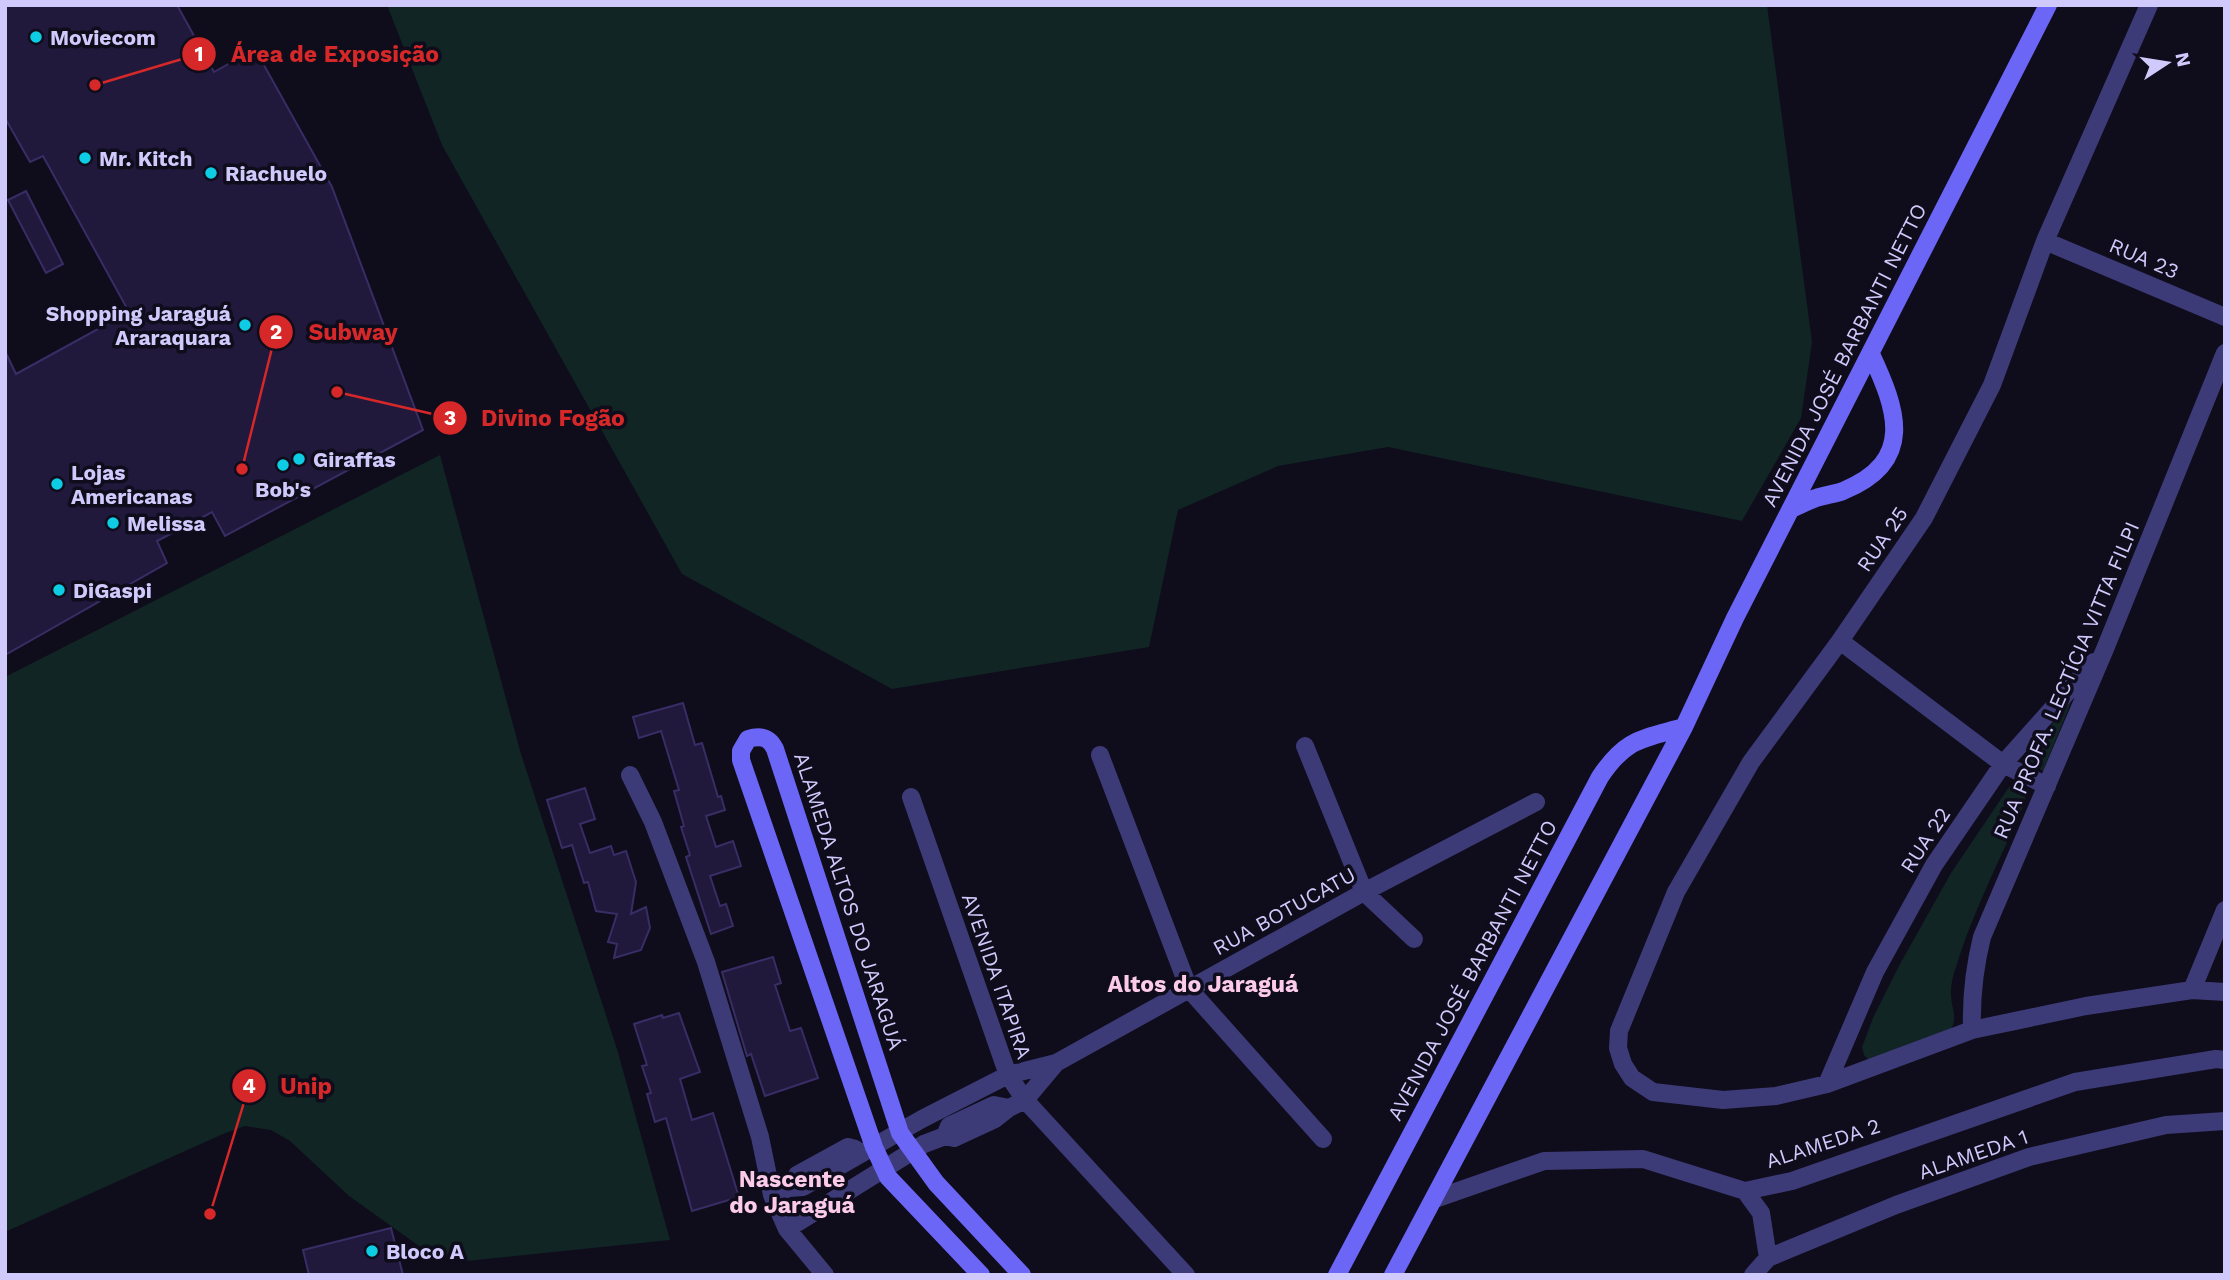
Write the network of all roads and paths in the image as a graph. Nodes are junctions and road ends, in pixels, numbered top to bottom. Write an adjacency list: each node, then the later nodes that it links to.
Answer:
1 (2048, 5): 6 (street, AVENIDA JOSÉ BARBANTI NETTO)
2 (2149, 5): 3 (street, RUA 25)
3 (2045, 241): 4 (street, RUA 23); 9 (street, RUA 25)
4 (2225, 317)
5 (2225, 353): 7 (street, RUA PROFA. LECTÍCIA VITTA FILPI)
6 (1871, 354): 8 (street, AVENIDA JOSÉ BARBANTI NETTO); 8 (street)
7 (2221, 375): 10 (street, RUA PROFA. LECTÍCIA VITTA FILPI)
8 (1791, 509): 11 (street, AVENIDA JOSÉ BARBANTI NETTO)
9 (1840, 641): 14 (street); 29 (street, RUA 25)
10 (2105, 649): 14 (street, RUA 22); 16 (street, RUA PROFA. LECTÍCIA VITTA FILPI)
11 (1684, 727): 39 (street, AVENIDA JOSÉ BARBANTI NETTO); 46 (street, AVENIDA JOSÉ BARBANTI NETTO)
12 (1305, 746): 19 (street)
13 (1100, 755): 22 (street)
14 (2003, 764): 16 (street); 29 (street, RUA 22)
15 (630, 775): 38 (street)
16 (2047, 786): 25 (street, RUA PROFA. LECTÍCIA VITTA FILPI)
17 (911, 797): 28 (street, AVENIDA ITAPIRA)
18 (1536, 802): 19 (street, RUA BOTUCATU)
19 (1364, 892): 21 (street); 22 (street, RUA BOTUCATU)
20 (2225, 910): 23 (street)
21 (1414, 939)
22 (1189, 989): 27 (street, RUA BOTUCATU); 33 (street)
23 (2192, 990): 24 (street); 25 (street)
24 (2225, 992)
25 (1972, 1030): 29 (street)
26 (2225, 1060): 37 (street, ALAMEDA 2)
27 (1056, 1063): 28 (street, RUA BOTUCATU); 30 (street, RUA BOTUCATU)
28 (1008, 1075): 30 (street, AVENIDA ITAPIRA); 32 (street, RUA BOTUCATU)
29 (1827, 1084)
30 (1017, 1104): 35 (street, RUA BOTUCATU); 45 (street, AVENIDA ITAPIRA)
31 (2225, 1121): 41 (street, ALAMEDA 1)
32 (901, 1133): 34 (street, RUA BOTUCATU); 34 (street, ALAMEDA ALTOS DO JARAGUÁ); 35 (street, ALAMEDA ALTOS DO JARAGUÁ)
33 (1324, 1139)
34 (869, 1149): 36 (street, ALAMEDA ALTOS DO JARAGUÁ); 38 (street)
35 (913, 1150): 36 (street, RUA BOTUCATU); 44 (street, ALAMEDA ALTOS DO JARAGUÁ)
36 (884, 1169): 40 (street, RUA BOTUCATU); 43 (street, ALAMEDA ALTOS DO JARAGUÁ)
37 (1745, 1191): 39 (street, ALAMEDA 2); 41 (street)
38 (772, 1195): 40 (street)
39 (1435, 1199): 47 (street, AVENIDA JOSÉ BARBANTI NETTO)
40 (787, 1228): 42 (street)
41 (1769, 1258): 48 (street, ALAMEDA 1)
42 (825, 1275)
43 (981, 1275)
44 (1022, 1275)
45 (1186, 1275)
46 (1337, 1275)
47 (1393, 1275)
48 (1753, 1275)

